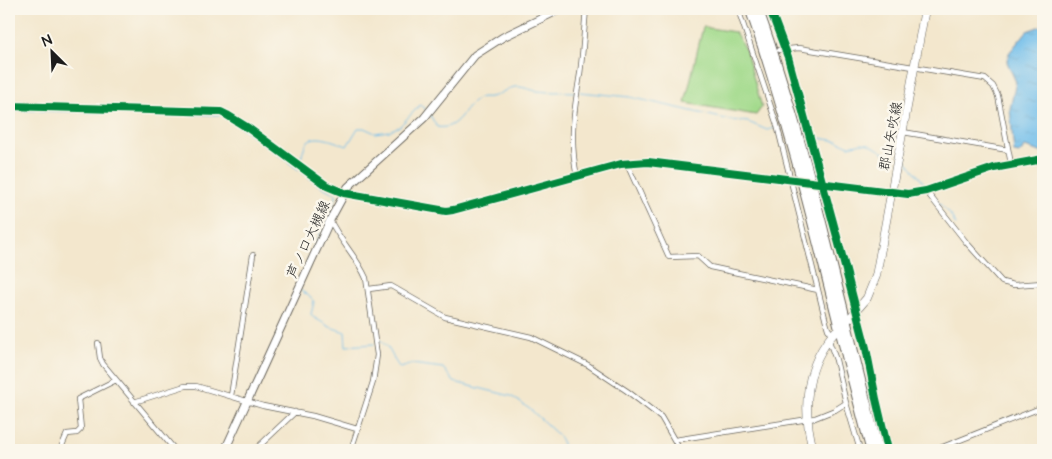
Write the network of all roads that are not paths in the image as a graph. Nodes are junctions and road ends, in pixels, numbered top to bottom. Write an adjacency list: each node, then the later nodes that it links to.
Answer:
1 (561, 9): 23 (main road, 芦ノ口大槻線)
2 (586, 9): 18 (street)
3 (738, 9): 10 (street)
4 (750, 9): 52 (highway)
5 (758, 9): 53 (highway)
6 (770, 9): 8 (street)
7 (925, 9): 11 (main road, 郡山矢吹線)
8 (782, 50): 11 (street); 21 (street)
9 (759, 54): 10 (street)
10 (753, 55): 19 (street)
11 (915, 67): 13 (main road, 郡山矢吹線); 14 (street)
12 (9, 106): 23 (street)
13 (903, 132): 14 (street); 24 (main road, 郡山矢吹線)
14 (1008, 150): 17 (street)
15 (1043, 158): 17 (street)
16 (627, 164): 18 (street); 19 (street); 29 (street)
17 (1011, 164): 22 (street)
18 (577, 177): 23 (street)
19 (793, 179): 29 (street)
20 (815, 182): 21 (street)
21 (823, 182): 24 (street); 30 (street)
22 (926, 191): 24 (street); 27 (street)
23 (344, 192): 25 (main road, 芦ノ口大槻線)
24 (892, 192): 30 (main road, 郡山矢吹線)
25 (330, 220): 28 (street); 36 (main road, 芦ノ口大槻線)
26 (253, 255): 35 (street)
27 (1043, 283)
28 (369, 289): 42 (street); 43 (street)
29 (818, 290): 32 (street)
30 (857, 312): 31 (main road, 郡山矢吹線); 54 (street)
31 (850, 318)
32 (832, 335): 38 (street); 41 (main road)
33 (98, 343): 34 (street)
34 (116, 380): 37 (street); 44 (street)
35 (231, 396): 36 (street); 37 (street)
36 (247, 401): 40 (street); 46 (main road, 芦ノ口大槻線)
37 (134, 402): 45 (street)
38 (846, 403): 41 (street); 51 (street)
39 (1043, 407): 55 (street)
40 (295, 412): 42 (street); 47 (street)
41 (808, 418): 43 (street); 50 (main road)
42 (357, 429): 48 (street)
43 (674, 440): 49 (street)
44 (60, 450)
45 (175, 450)
46 (225, 450)
47 (254, 450)
48 (351, 450)
49 (680, 450)
50 (813, 450)
51 (860, 450)
52 (870, 450)
53 (878, 450)
54 (888, 450)
55 (935, 450)

